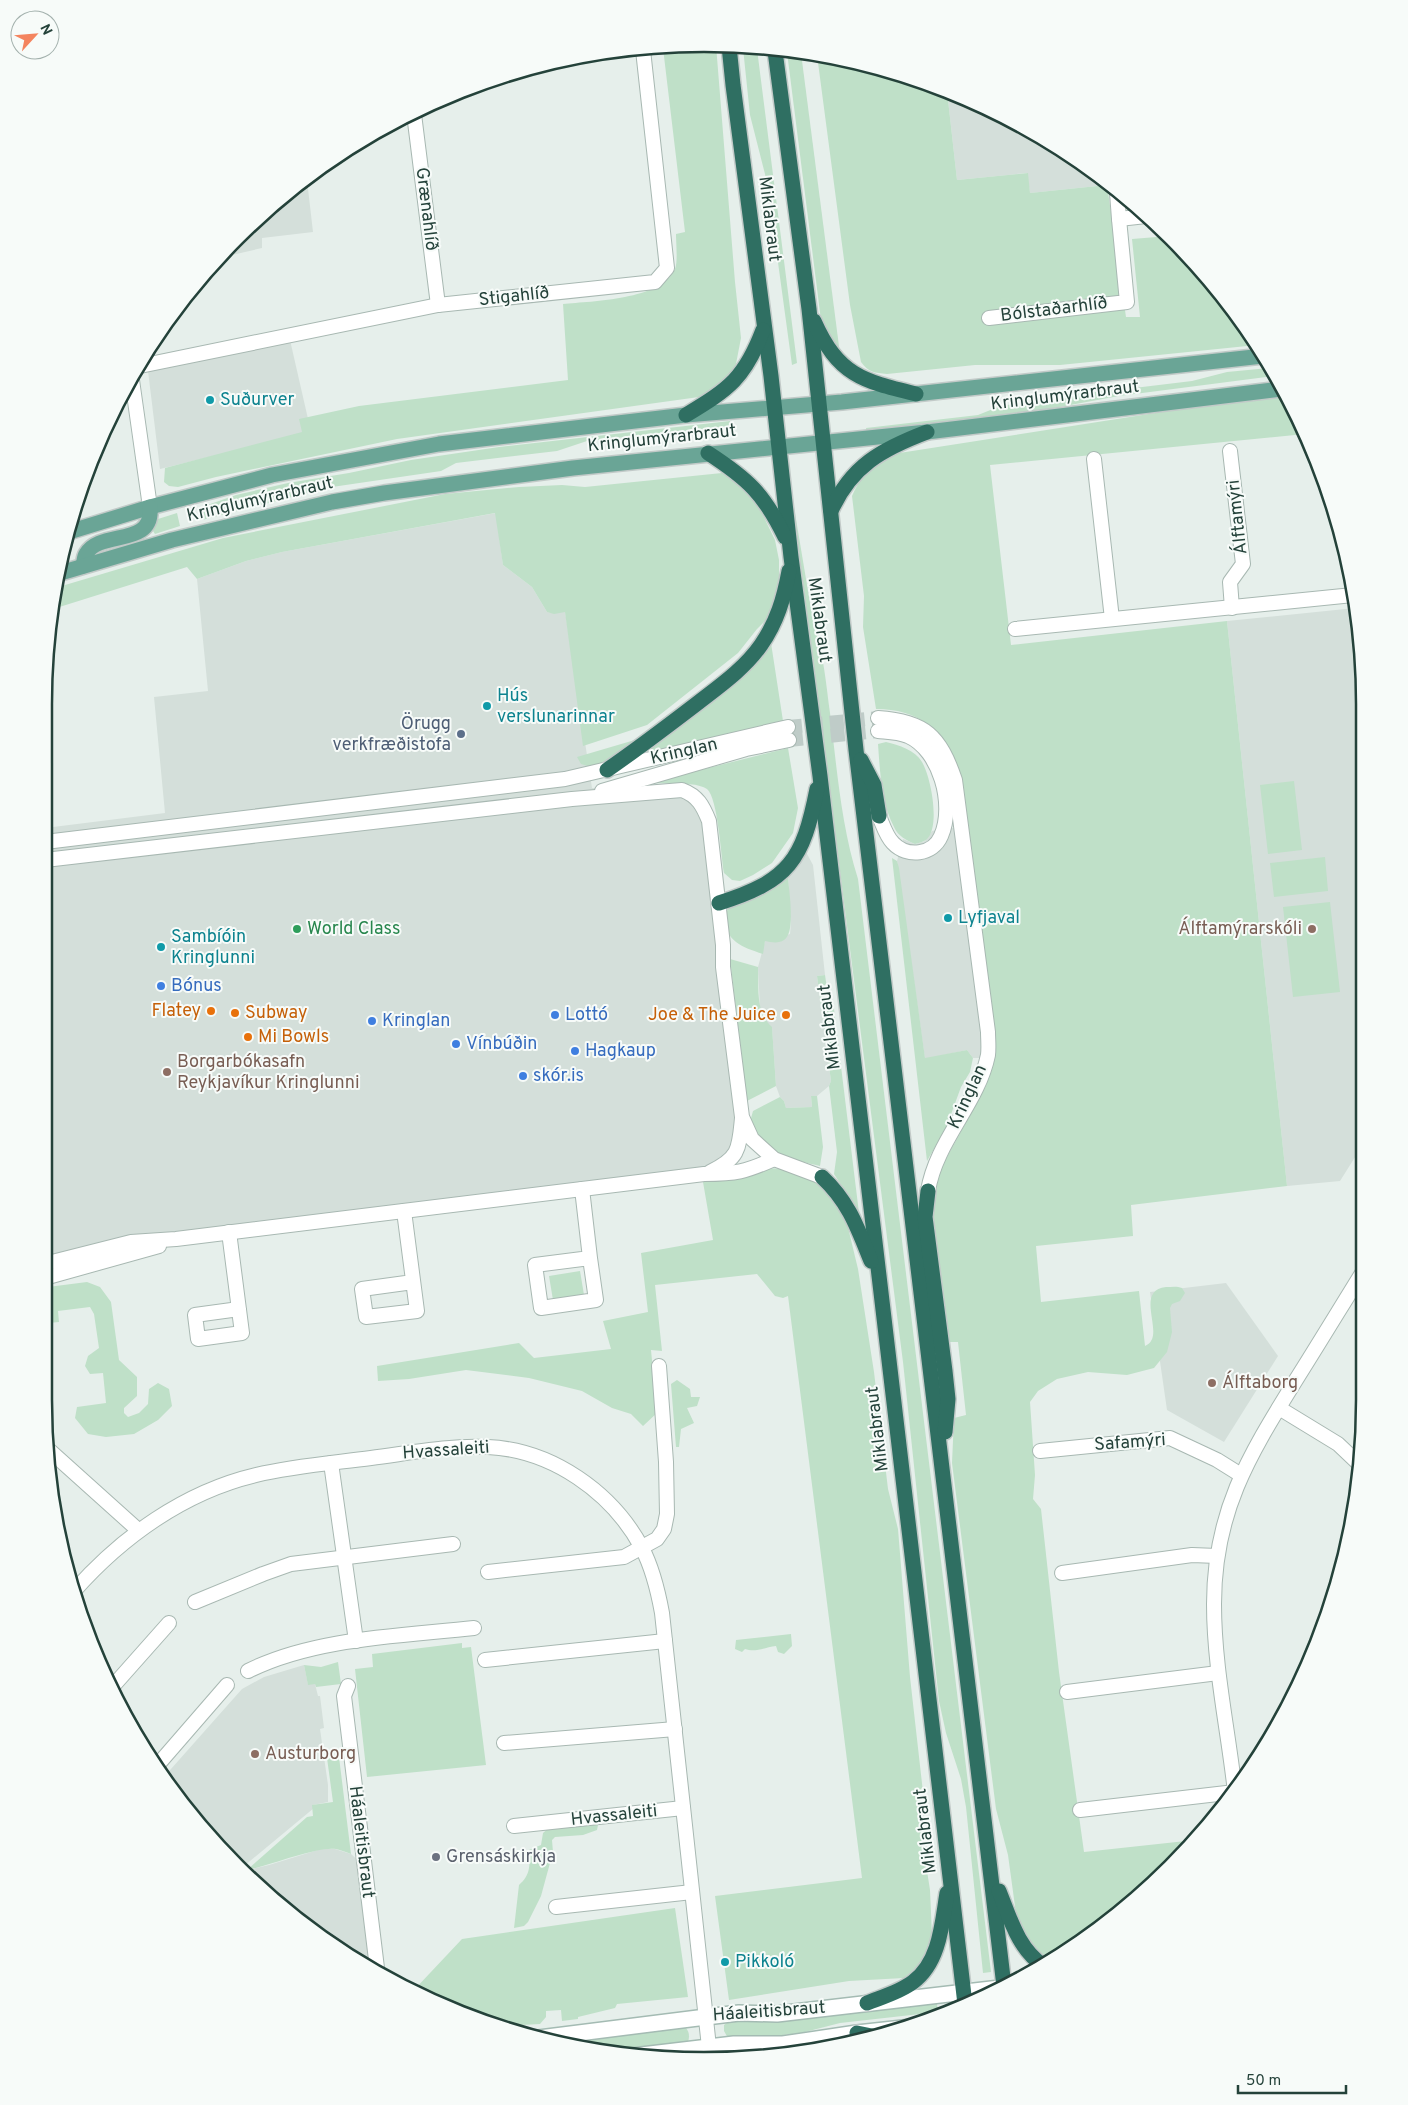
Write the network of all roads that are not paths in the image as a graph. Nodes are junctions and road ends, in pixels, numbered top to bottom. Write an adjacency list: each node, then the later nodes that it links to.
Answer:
1 (730, 53): 11 (highway, Miklabraut)
2 (644, 56): 8 (street, Stigahlíð)
3 (776, 57): 9 (highway, Miklabraut)
4 (415, 121): 8 (street, Grænahlíð)
5 (1118, 201): 7 (street, Bólstaðarhlíð)
6 (1137, 217): 7 (street)
7 (1119, 219): 10 (street, Bólstaðarhlíð)
8 (438, 305): 13 (street, Stigahlíð)
9 (809, 309): 16 (highway); 17 (highway, Miklabraut)
10 (989, 318)
11 (764, 329): 18 (highway, Miklabraut); 19 (highway)
12 (1255, 357): 16 (main road, Kringlumýrarbraut)
13 (148, 364)
14 (133, 390): 26 (street)
15 (1274, 390): 20 (main road, Kringlumýrarbraut)
16 (916, 394): 17 (main road, Kringlumýrarbraut)
17 (818, 404): 18 (main road, Kringlumýrarbraut); 21 (highway, Miklabraut)
18 (775, 407): 19 (main road, Kringlumýrarbraut); 22 (highway, Miklabraut)
19 (686, 415): 26 (main road, Kringlumýrarbraut)
20 (927, 432): 21 (main road, Kringlumýrarbraut); 27 (highway)
21 (822, 442): 22 (main road, Kringlumýrarbraut); 27 (highway, Miklabraut)
22 (779, 446): 24 (main road, Kringlumýrarbraut); 29 (highway, Miklabraut)
23 (1230, 451): 33 (street, Álftamýri)
24 (708, 453): 29 (highway); 30 (main road, Kringlumýrarbraut)
25 (1094, 459): 34 (street)
26 (150, 507): 28 (main road, Kringlumýrarbraut); 30 (main road)
27 (831, 511): 36 (highway, Miklabraut)
28 (77, 530)
29 (791, 552): 37 (highway); 38 (highway, Miklabraut)
30 (83, 566): 31 (main road, Kringlumýrarbraut)
31 (66, 571)
32 (1346, 596): 33 (street)
33 (1232, 608): 34 (street)
34 (1112, 619): 35 (street)
35 (1014, 629)
36 (856, 750): 40 (highway); 63 (highway, Miklabraut)
37 (607, 770): 39 (street, Kringlan); 41 (street, Kringlan)
38 (820, 776): 43 (highway); 56 (highway, Miklabraut)
39 (572, 799): 42 (street, Kringlan); 43 (street, Kringlan)
40 (879, 816): 49 (street, Kringlan)
41 (52, 841)
42 (52, 859)
43 (719, 903): 44 (street, Kringlan)
44 (742, 1117): 45 (street, Kringlan); 46 (street, Kringlan)
45 (774, 1159): 46 (street, Kringlan); 47 (street, Kringlan)
46 (704, 1174): 48 (street, Kringlan)
47 (822, 1177): 56 (highway)
48 (582, 1189): 50 (street, Kringlan); 53 (street)
49 (928, 1191): 63 (highway)
50 (404, 1211): 51 (street, Kringlan); 57 (street)
51 (229, 1232): 52 (street, Kringlan); 59 (street)
52 (176, 1239): 54 (street, Kringlan); 55 (street, Kringlan)
53 (590, 1258): 53 (street)
54 (52, 1262)
55 (52, 1276)
56 (879, 1280): 96 (highway, Miklabraut)
57 (413, 1282)
58 (1356, 1286): 61 (street)
59 (239, 1309)
60 (660, 1366): 70 (street)
61 (1279, 1408): 65 (street); 67 (street)
62 (1040, 1451): 67 (street, Safamýri)
63 (941, 1453): 97 (highway, Miklabraut)
64 (55, 1455): 68 (street)
65 (1353, 1459)
66 (331, 1464): 68 (street, Hvassaleiti); 70 (street, Hvassaleiti); 72 (street)
67 (1241, 1475): 71 (street)
68 (138, 1530): 75 (street, Hvassaleiti)
69 (453, 1544): 72 (street)
70 (642, 1548): 73 (street); 80 (street, Hvassaleiti)
71 (1217, 1556): 74 (street); 83 (street)
72 (346, 1558): 76 (street); 79 (street)
73 (488, 1572)
74 (1062, 1573)
75 (80, 1585)
76 (195, 1602)
77 (169, 1622): 84 (street)
78 (474, 1628): 79 (street)
79 (356, 1641): 82 (street)
80 (665, 1641): 81 (street); 88 (street, Hvassaleiti)
81 (485, 1660)
82 (248, 1671)
83 (1218, 1672): 87 (street); 91 (street)
84 (117, 1682)
85 (227, 1685): 90 (street)
86 (348, 1686): 101 (street, Háaleitisbraut)
87 (1067, 1692)
88 (675, 1729): 89 (street); 93 (street, Hvassaleiti)
89 (504, 1743)
90 (161, 1761)
91 (1233, 1781)
92 (1224, 1793): 94 (street)
93 (683, 1808): 95 (street, Hvassaleiti); 98 (street, Hvassaleiti)
94 (1080, 1810)
95 (514, 1826)
96 (950, 1871): 103 (highway, Miklabraut); 104 (highway)
97 (992, 1872): 100 (highway); 102 (highway, Miklabraut)
98 (692, 1892): 99 (street); 105 (street, Hvassaleiti)
99 (556, 1907)
100 (1037, 1961)
101 (377, 1964)
102 (1003, 1979)
103 (964, 1998): 104 (main road, Háaleitisbraut)
104 (867, 2003): 105 (main road, Háaleitisbraut)
105 (706, 2017): 109 (main road, Háaleitisbraut); 110 (street, Hvassaleiti)
106 (869, 2031): 107 (main road, Háaleitisbraut)
107 (857, 2032): 108 (highway); 110 (main road, Háaleitisbraut)
108 (861, 2033)
109 (558, 2036)
110 (709, 2047): 111 (main road, Háaleitisbraut)
111 (673, 2051)

